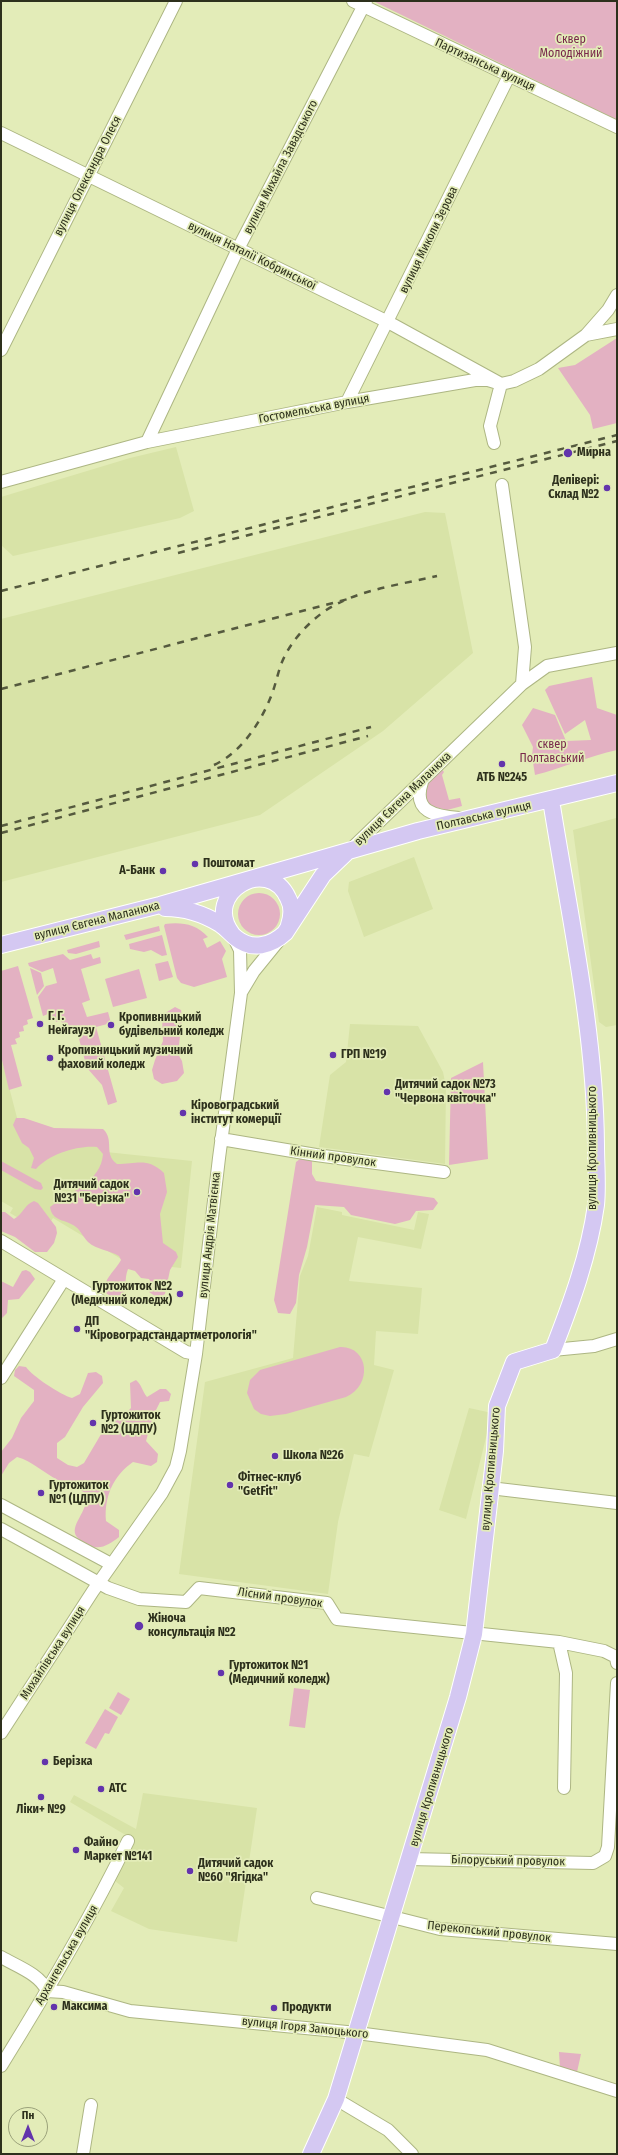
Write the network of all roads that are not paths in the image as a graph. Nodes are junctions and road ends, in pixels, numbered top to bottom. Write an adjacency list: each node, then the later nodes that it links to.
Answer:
1 (176, 1): 6 (street, вулиця Олександра Олеся)
2 (361, 3): 3 (street, Партизанська вулиця); 7 (street, вулиця Михайла Завадського)
3 (509, 76): 4 (street, Партизанська вулиця); 9 (street, вулиця Миколи Зерова)
4 (617, 127)
5 (1, 133): 6 (street, вулиця Наталії Кобринської)
6 (88, 175): 7 (street, вулиця Наталії Кобринської); 12 (street, вулиця Олександра Олеся)
7 (238, 249): 9 (street, вулиця Наталії Кобринської); 15 (street, вулиця Михайла Завадського)
8 (617, 295): 11 (street)
9 (388, 322): 13 (street, вулиця Наталії Кобринської); 14 (street, вулиця Миколи Зерова)
10 (617, 329): 11 (street, Гостомельська вулиця)
11 (586, 335): 13 (street, Гостомельська вулиця)
12 (1, 350)
13 (501, 384): 14 (street, Гостомельська вулиця); 16 (street)
14 (347, 402): 15 (street, Гостомельська вулиця)
15 (147, 442): 17 (street, Гостомельська вулиця)
16 (494, 444)
17 (1, 482)
18 (502, 485): 20 (street)
19 (617, 653): 20 (street, вулиця Євгена Маланюка)
20 (522, 684): 21 (street, вулиця Євгена Маланюка)
21 (422, 782): 24 (street); 25 (street, вулиця Євгена Маланюка)
22 (617, 783): 23 (main road, Полтавська вулиця)
23 (551, 800): 24 (main road, Полтавська вулиця); 37 (main road, вулиця Кропивницького)
24 (467, 819): 25 (main road, Полтавська вулиця)
25 (351, 849): 26 (main road, вулиця Євгена Маланюка); 28 (main road)
26 (249, 880): 27 (main road, вулиця Євгена Маланюка); 28 (main road); 29 (main road)
27 (151, 908): 29 (main road); 30 (main road, вулиця Євгена Маланюка)
28 (285, 933): 29 (main road); 31 (street)
29 (233, 935): 31 (street, вулиця Андрія Матвієнка)
30 (1, 945)
31 (241, 993): 32 (street, вулиця Андрія Матвієнка)
32 (221, 1139): 33 (street, Кінний провулок); 38 (street, вулиця Андрія Матвієнка)
33 (444, 1172)
34 (1, 1241): 35 (street)
35 (64, 1279): 38 (street); 39 (street)
36 (617, 1339): 37 (street)
37 (553, 1350): 40 (main road, вулиця Кропивницького)
38 (196, 1354): 44 (street, вулиця Андрія Матвієнка)
39 (1, 1378)
40 (490, 1488): 41 (street); 45 (main road, вулиця Кропивницького)
41 (617, 1503)
42 (1, 1505): 44 (street)
43 (1, 1529): 44 (street)
44 (105, 1574): 45 (street, Лісний провулок); 49 (street, Михайлівська вулиця)
45 (474, 1634): 46 (street, Лісний провулок); 52 (main road, вулиця Кропивницького)
46 (559, 1642): 47 (street, Лісний провулок); 50 (street)
47 (617, 1663)
48 (617, 1683): 52 (street, Білоруський провулок)
49 (1, 1733)
50 (564, 1788)
51 (128, 1841): 57 (street, Архангельська вулиця)
52 (409, 1859): 54 (main road, вулиця Кропивницького)
53 (317, 1898): 54 (street, Перекопський провулок)
54 (392, 1918): 55 (street, Перекопський провулок); 58 (main road, вулиця Кропивницького)
55 (617, 1944)
56 (1, 1958): 57 (street)
57 (47, 1991): 58 (street, вулиця Ігоря Замоцького); 59 (street, Архангельська вулиця)
58 (357, 2033): 60 (street, вулиця Ігоря Замоцького); 61 (main road, вулиця Кропивницького)
59 (1, 2066)
60 (617, 2091)
61 (336, 2099): 64 (main road, вулиця Кропивницького); 65 (street)
62 (91, 2105): 63 (street)
63 (83, 2154)
64 (311, 2154)
65 (412, 2154)

